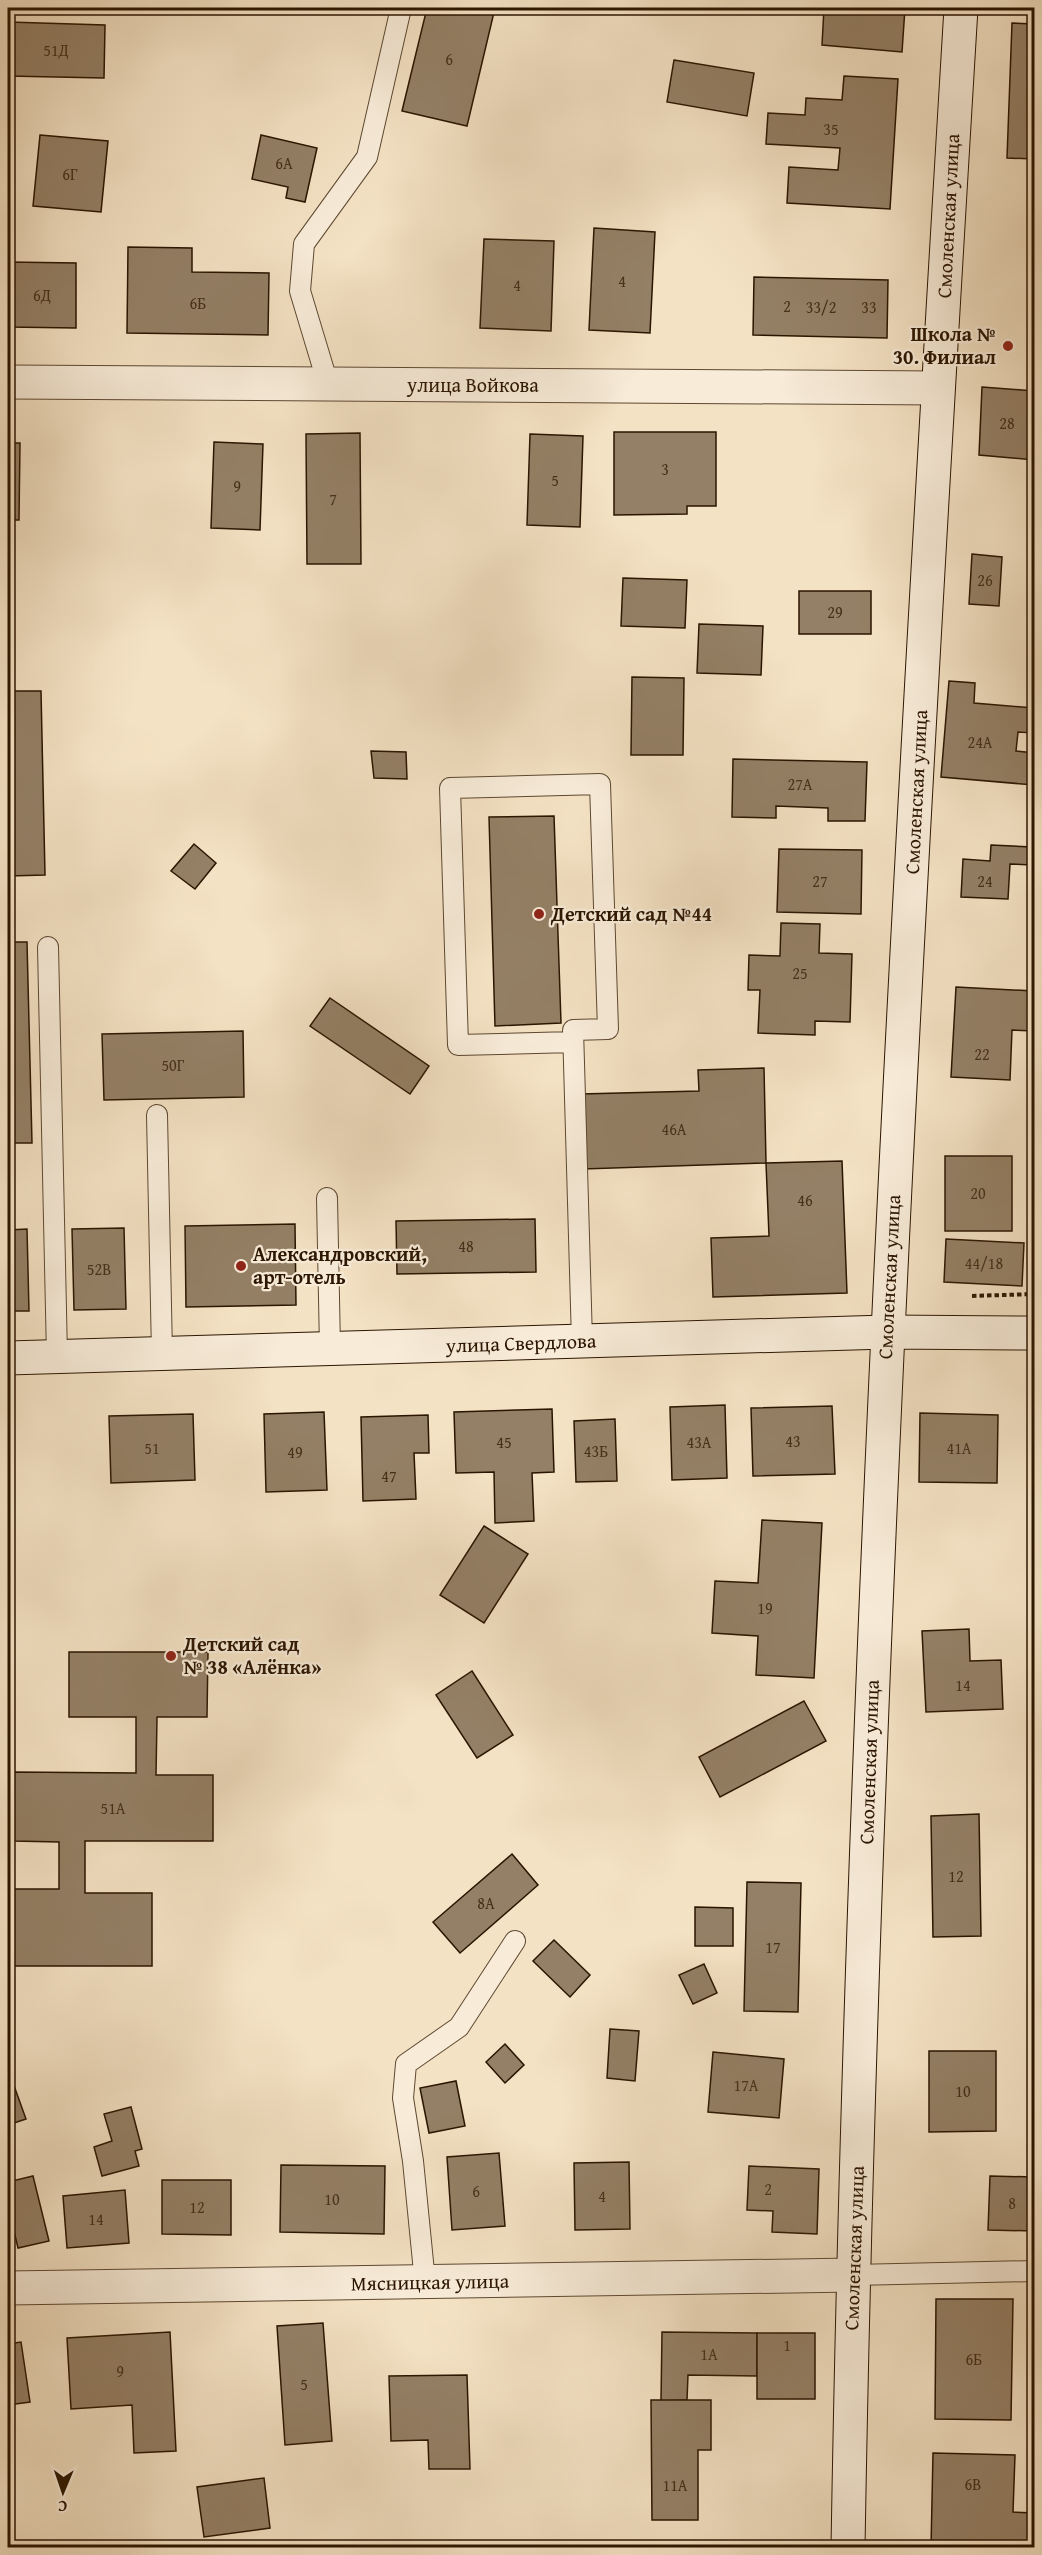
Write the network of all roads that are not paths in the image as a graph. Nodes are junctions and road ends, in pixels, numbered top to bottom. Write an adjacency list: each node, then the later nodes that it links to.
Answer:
1 (401, 8): 4 (lane)
2 (960, 8): 5 (street, Смоленская улица)
3 (8, 382): 4 (street, улица Войкова)
4 (328, 384): 5 (street, улица Войкова)
5 (938, 388): 10 (street, Смоленская улица)
6 (48, 947): 15 (lane)
7 (573, 1042): 7 (lane); 12 (lane)
8 (157, 1115): 14 (lane)
9 (327, 1198): 13 (lane)
10 (886, 1332): 11 (street, улица Свердлова); 12 (street, улица Свердлова); 19 (street, Смоленская улица)
11 (1035, 1333)
12 (582, 1341): 13 (street, улица Свердлова)
13 (330, 1348): 14 (street, улица Свердлова)
14 (162, 1353): 15 (street, улица Свердлова)
15 (57, 1356): 16 (street, улица Свердлова)
16 (8, 1358)
17 (515, 1941): 20 (lane)
18 (1035, 2271): 19 (lane)
19 (853, 2275): 20 (street, Мясницкая улица); 22 (street, Смоленская улица)
20 (425, 2282): 21 (street, Мясницкая улица)
21 (8, 2288)
22 (848, 2547)

